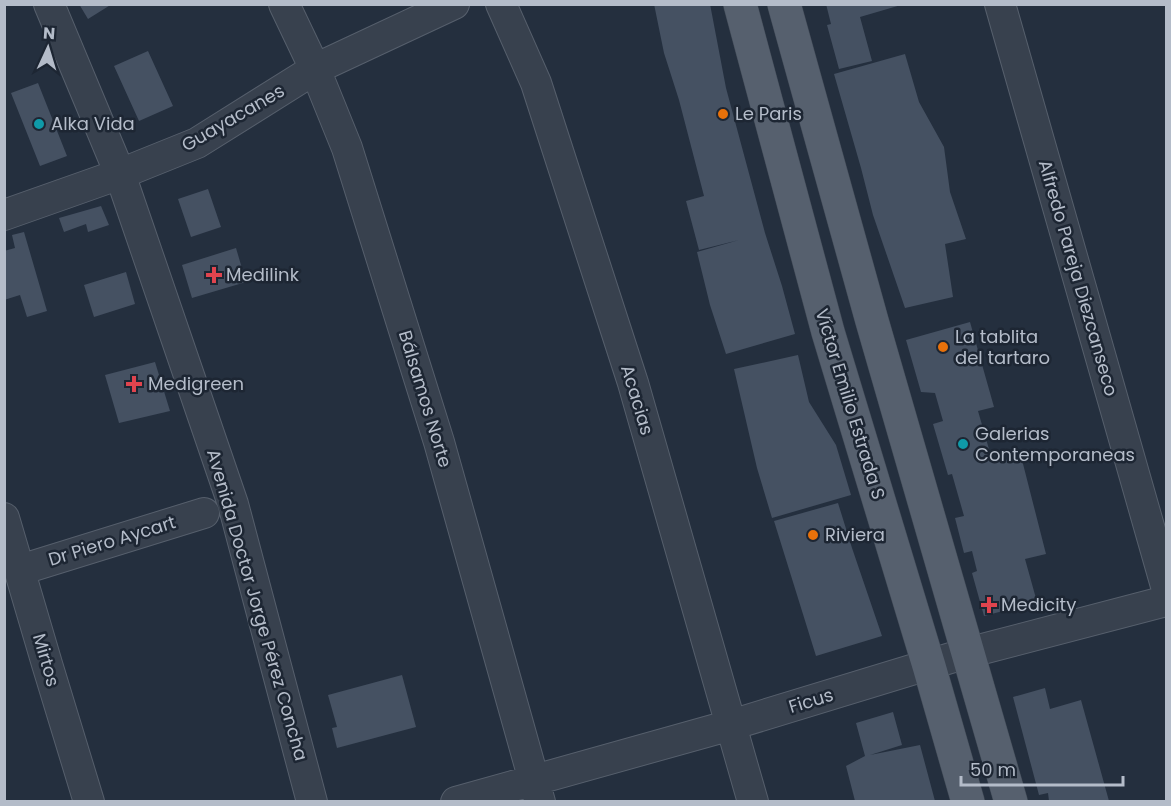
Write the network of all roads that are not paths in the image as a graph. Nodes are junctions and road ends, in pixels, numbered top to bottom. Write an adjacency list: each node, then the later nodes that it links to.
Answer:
1 (49, 4): 9 (street, Avenida Doctor Jorge Pérez Concha)
2 (284, 4): 8 (street, Bálsamos Norte)
3 (454, 4): 8 (street, Guayacanes)
4 (501, 4): 20 (street, Acacias)
5 (740, 4): 12 (main road, Víctor Emilio Estrada S)
6 (784, 4): 11 (main road)
7 (1000, 4): 16 (street, Alfredo Pareja Diezcanseco)
8 (315, 69): 9 (street, Guayacanes); 21 (street, Bálsamos Norte)
9 (120, 174): 10 (street, Guayacanes); 23 (street, Avenida Doctor Jorge Pérez Concha)
10 (4, 215)
11 (872, 321): 12 (main road); 18 (main road)
12 (828, 332): 19 (main road, Víctor Emilio Estrada S)
13 (204, 513): 15 (street, Dr Piero Aycart)
14 (4, 518): 15 (street, Mirtos)
15 (20, 570): 22 (street, Mirtos)
16 (1167, 586)
17 (1167, 601): 18 (street, Ficus)
18 (967, 653): 19 (street, Ficus); 27 (main road)
19 (929, 666): 20 (street, Ficus); 26 (main road, Víctor Emilio Estrada S)
20 (731, 725): 21 (street, Ficus); 25 (street, Acacias)
21 (537, 790): 24 (street, Ficus)
22 (89, 801)
23 (312, 801)
24 (456, 801)
25 (753, 801)
26 (968, 801)
27 (1011, 801)

